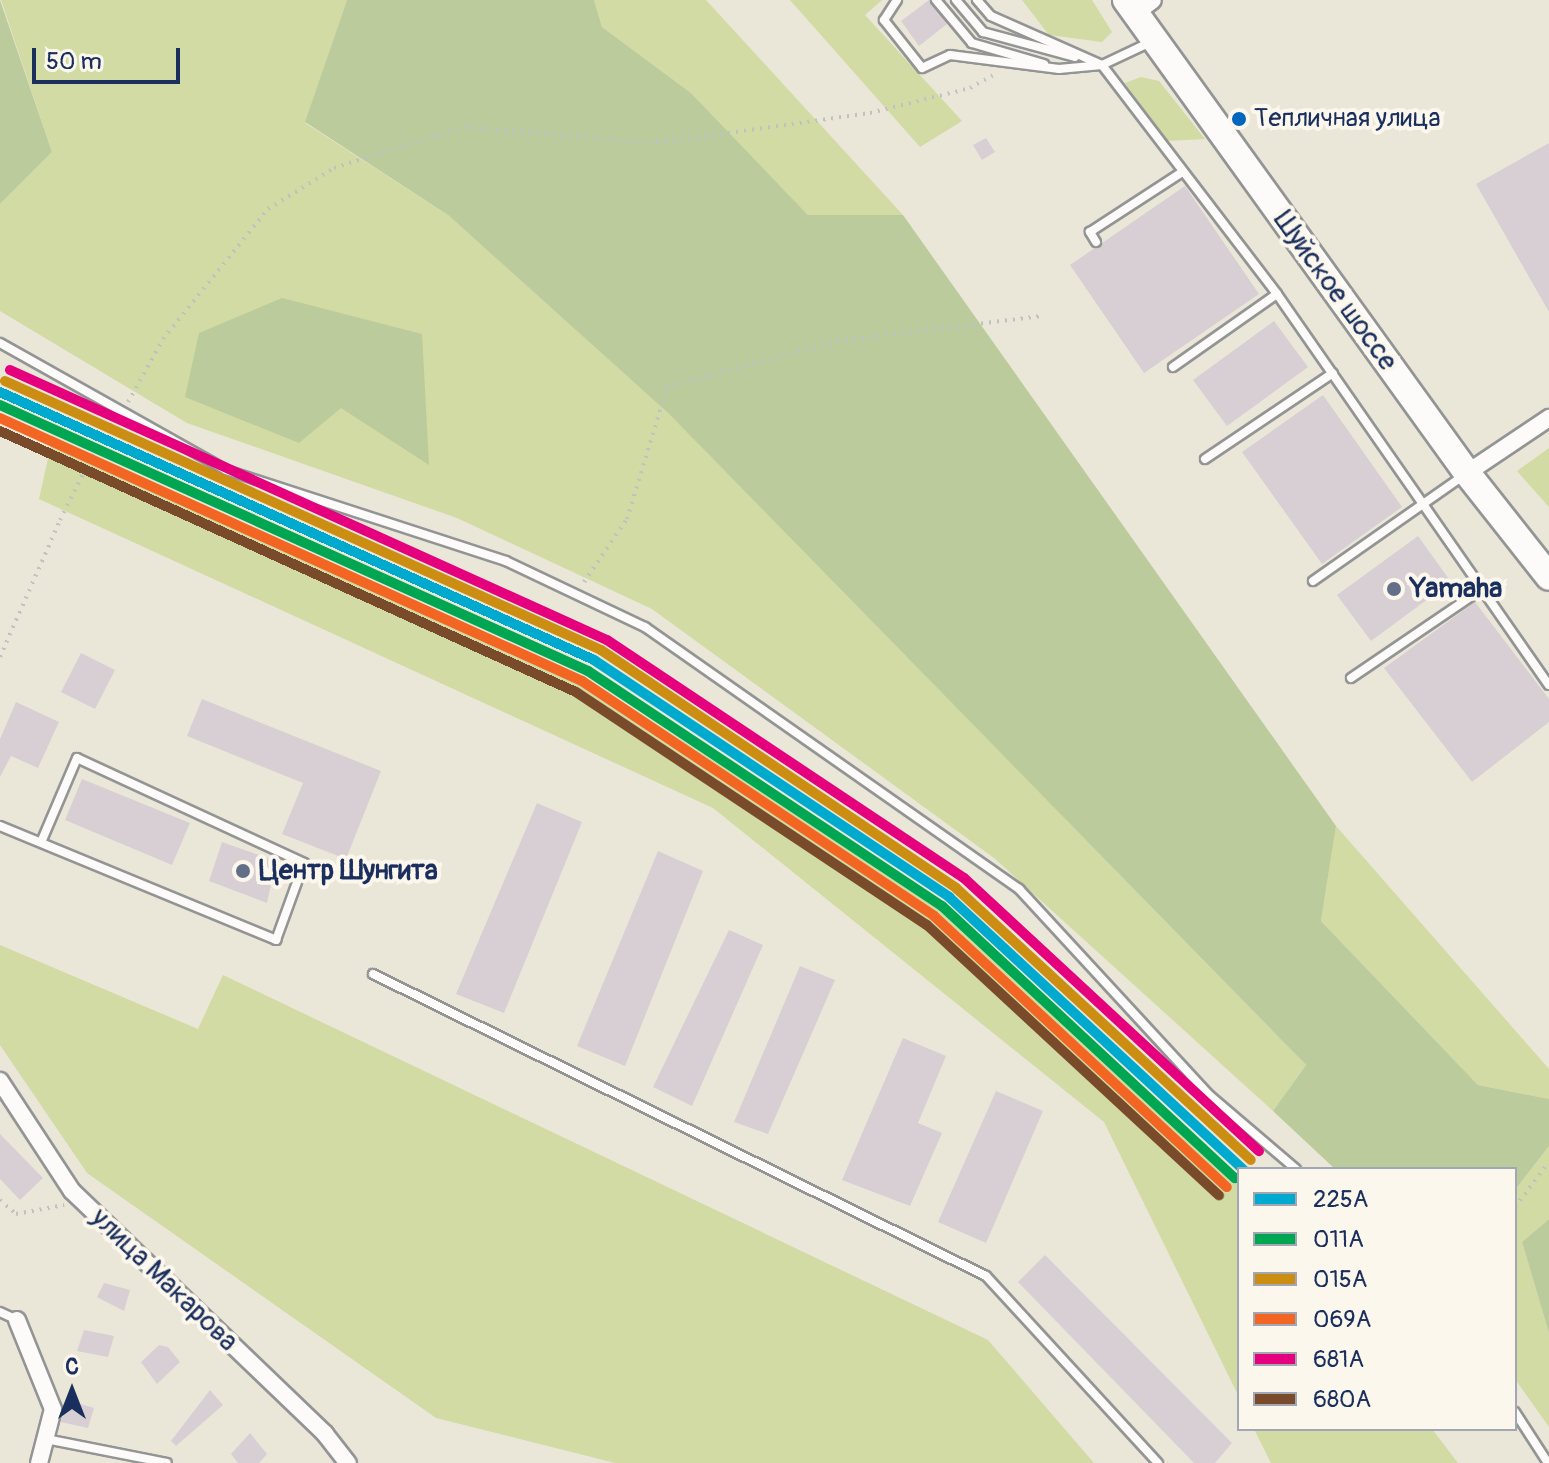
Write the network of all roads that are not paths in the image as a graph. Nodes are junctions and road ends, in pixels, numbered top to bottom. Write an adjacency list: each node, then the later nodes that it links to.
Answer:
1 (897, 0): 8 (lane)
2 (936, 0): 8 (lane)
3 (956, 0): 7 (lane)
4 (977, 0): 7 (lane)
5 (1138, 4): 6 (main road, Шуйское шоссе)
6 (1157, 39): 7 (lane); 17 (main road, Шуйское шоссе)
7 (1102, 65): 8 (lane); 9 (lane)
8 (1059, 69)
9 (1181, 173): 10 (lane); 11 (lane)
10 (1096, 242)
11 (1277, 294): 13 (lane); 14 (lane)
12 (0, 343): 28 (lane)
13 (1173, 367)
14 (1333, 373): 16 (lane); 18 (lane)
15 (1549, 418): 17 (street)
16 (1205, 459)
17 (1467, 473): 18 (lane); 19 (main road, Шуйское шоссе)
18 (1425, 503): 20 (lane); 21 (lane)
19 (1549, 577)
20 (1313, 581)
21 (1485, 587): 22 (lane); 23 (lane)
22 (1351, 678)
23 (1549, 685)
24 (0, 826): 25 (lane)
25 (42, 840): 25 (lane)
26 (373, 974): 36 (lane)
27 (0, 1081): 35 (street, улица Макарова)
28 (1294, 1167)
29 (0, 1312): 30 (lane)
30 (17, 1320): 32 (street)
31 (1517, 1415): 37 (lane)
32 (46, 1439): 33 (street); 34 (lane)
33 (39, 1463)
34 (167, 1463)
35 (348, 1463)
36 (1158, 1463)
37 (1548, 1463)

